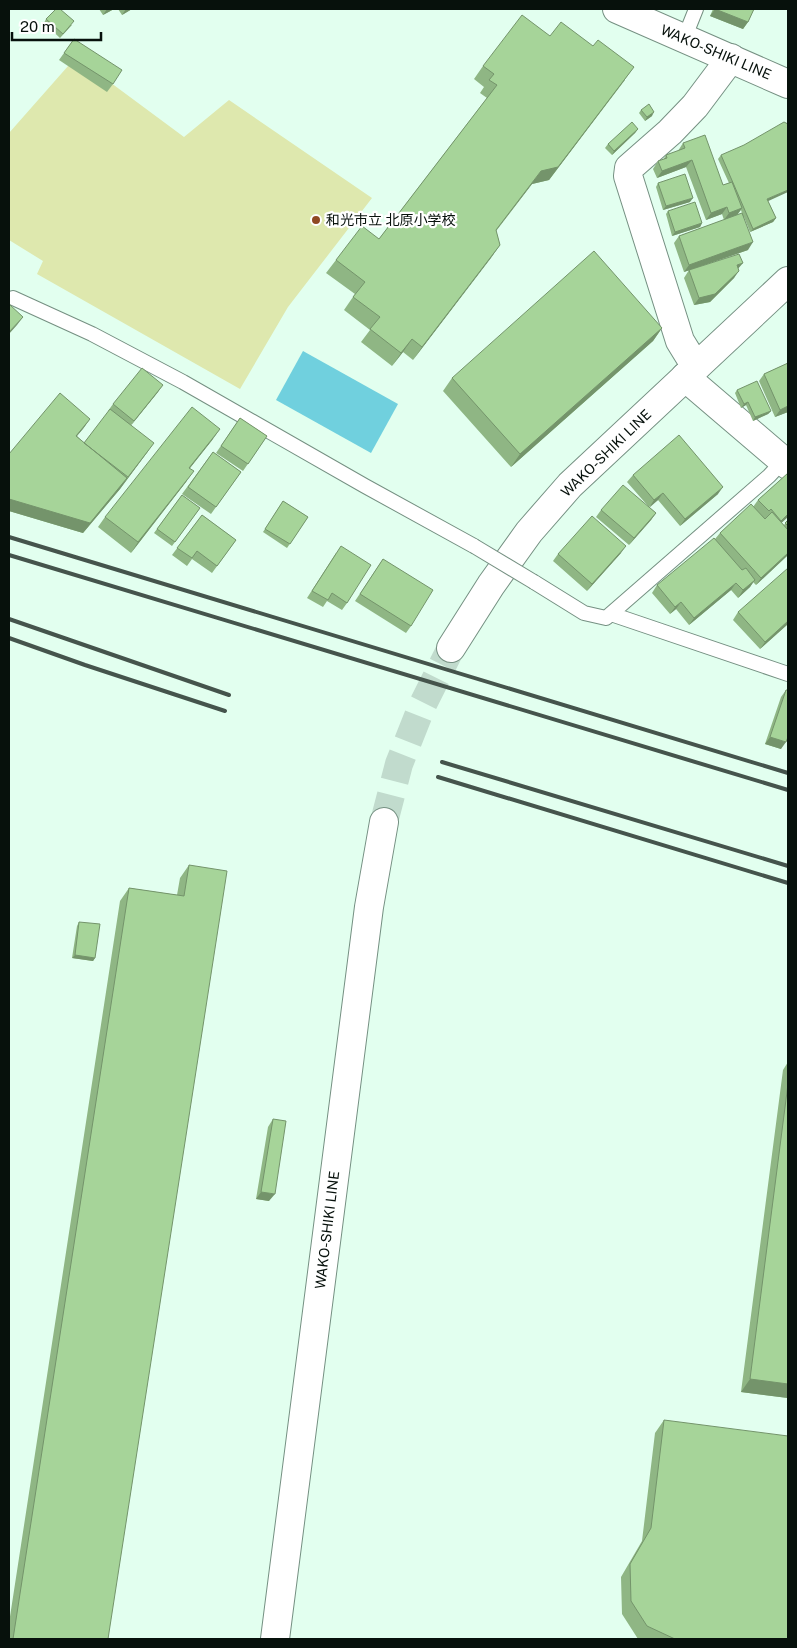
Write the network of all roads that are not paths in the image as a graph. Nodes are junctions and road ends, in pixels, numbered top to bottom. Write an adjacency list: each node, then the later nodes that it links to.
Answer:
1 (617, 9): 3 (main road, WAKO-SHIKI LINE)
2 (696, 9): 3 (lane)
3 (684, 39): 4 (main road, WAKO-SHIKI LINE)
4 (731, 58): 5 (main road, WAKO-SHIKI LINE); 8 (main road)
5 (788, 84)
6 (788, 282): 8 (main road, WAKO-SHIKI LINE)
7 (13, 298): 10 (lane, bridge)
8 (691, 372): 9 (main road); 11 (main road, WAKO-SHIKI LINE)
9 (786, 460): 10 (lane)
10 (611, 614): 12 (lane)
11 (451, 648)
12 (788, 674)
13 (384, 822): 14 (main road, WAKO-SHIKI LINE)
14 (275, 1639)

